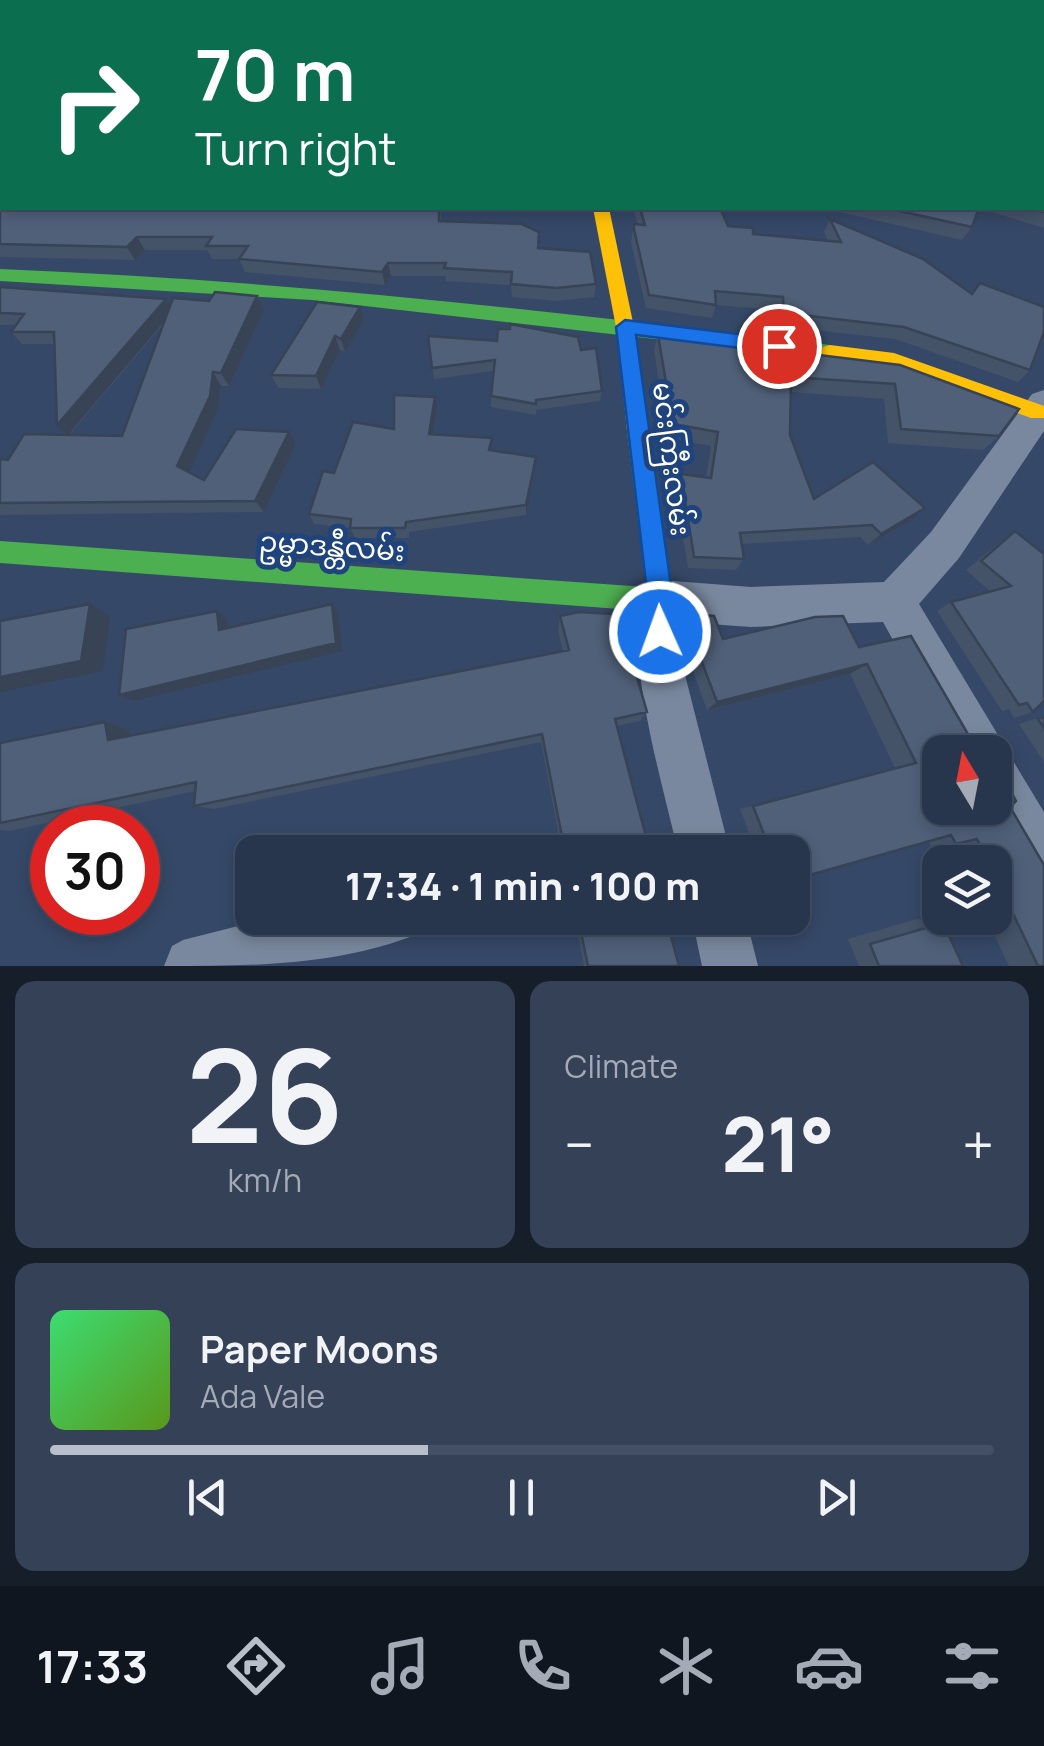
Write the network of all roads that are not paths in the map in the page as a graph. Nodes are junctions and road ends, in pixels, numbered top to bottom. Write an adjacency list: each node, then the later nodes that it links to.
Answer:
1 (601, 210): 3 (street, မင်းကြီးလမ်း)
2 (0, 275): 3 (street)
3 (625, 327): 4 (street); 6 (street, မင်းကြီးလမ်း)
4 (1041, 408): 7 (street)
5 (0, 552): 6 (street, ဥမ္မာဒန္တီလမ်း)
6 (660, 600): 7 (street); 10 (street)
7 (894, 602): 8 (street)
8 (971, 735)
9 (1012, 805): 11 (street)
10 (700, 835)
11 (1044, 861)
12 (321, 935): 14 (street)
13 (723, 935): 15 (street)
14 (192, 966)
15 (730, 966)

